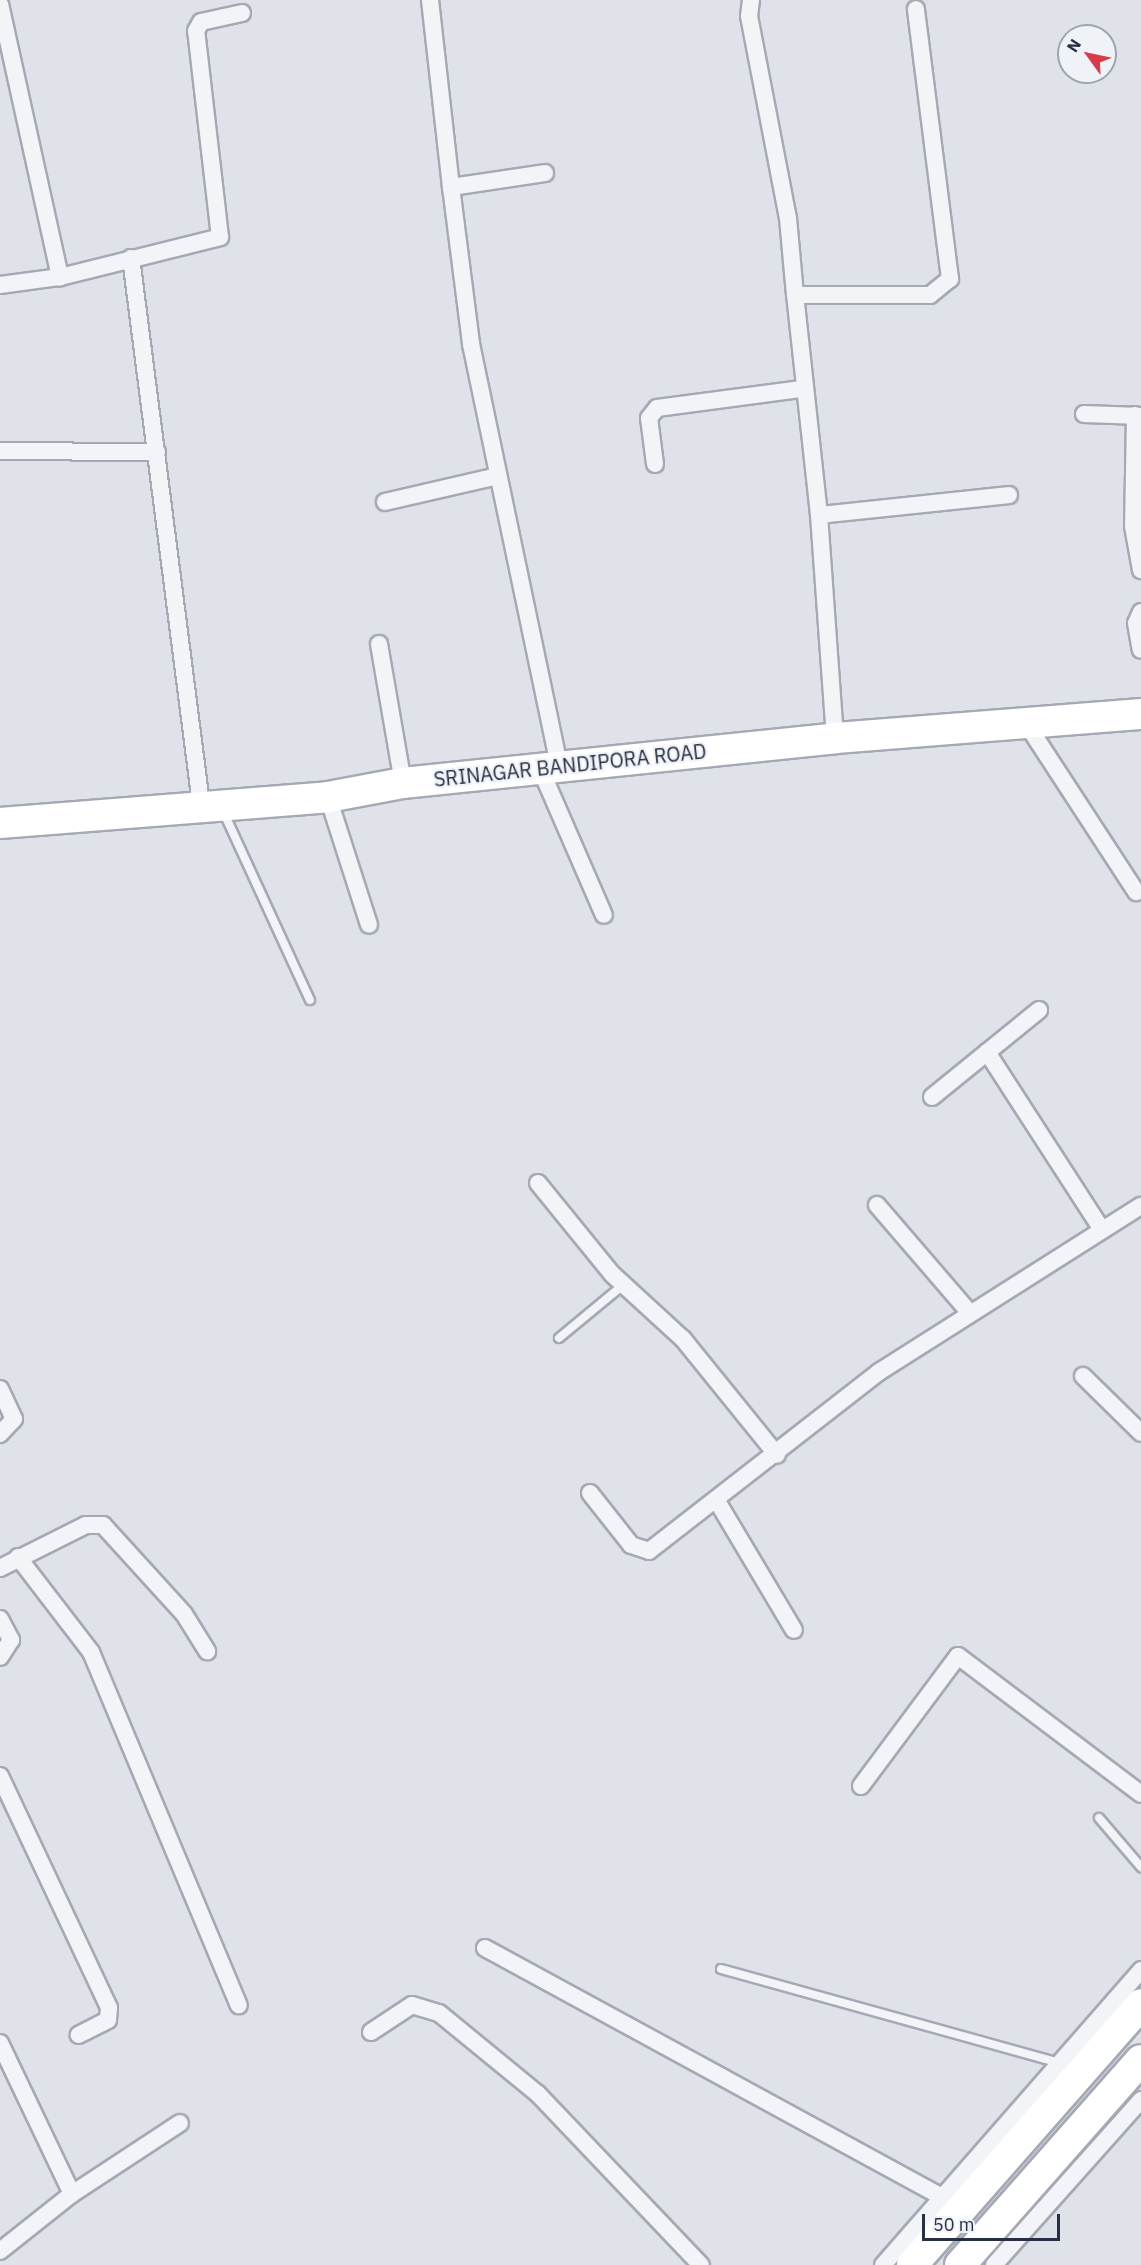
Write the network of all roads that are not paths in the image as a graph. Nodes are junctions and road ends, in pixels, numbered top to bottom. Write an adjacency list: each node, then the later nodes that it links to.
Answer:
1 (430, 0): 7 (street)
2 (751, 0): 11 (street)
3 (0, 4): 9 (street)
4 (916, 9): 11 (street)
5 (242, 13): 8 (street)
6 (545, 173): 7 (street)
7 (451, 187): 18 (street)
8 (131, 258): 9 (street); 16 (street)
9 (60, 277): 10 (street)
10 (0, 285)
11 (795, 295): 12 (street)
12 (802, 389): 17 (street); 22 (street)
13 (1084, 414): 14 (street)
14 (1138, 416): 19 (street)
15 (0, 451): 16 (street)
16 (157, 452): 33 (street)
17 (655, 464)
18 (498, 476): 21 (street); 30 (street)
19 (1137, 491): 23 (street)
20 (1009, 495): 22 (street)
21 (385, 502)
22 (819, 515): 29 (street)
23 (1141, 570)
24 (1141, 612): 26 (street)
25 (378, 644): 31 (street)
26 (1141, 650)
27 (1141, 714): 28 (highway, SRINAGAR BANDIPORA ROAD)
28 (1026, 723): 29 (highway, SRINAGAR BANDIPORA ROAD); 35 (street)
29 (836, 738): 30 (highway, SRINAGAR BANDIPORA ROAD)
30 (549, 767): 31 (highway, SRINAGAR BANDIPORA ROAD); 36 (street)
31 (403, 783): 32 (highway, SRINAGAR BANDIPORA ROAD)
32 (328, 797): 33 (highway, SRINAGAR BANDIPORA ROAD); 37 (street)
33 (210, 803): 34 (highway, SRINAGAR BANDIPORA ROAD); 38 (lane)
34 (0, 823)
35 (1136, 891)
36 (604, 915)
37 (369, 925)
38 (310, 1000)
39 (1039, 1010): 40 (street)
40 (987, 1052): 41 (street); 45 (street)
41 (932, 1097)
42 (538, 1183): 46 (street)
43 (877, 1206): 47 (street)
44 (1141, 1206): 45 (street)
45 (1102, 1230): 47 (street)
46 (623, 1285): 48 (lane); 53 (street)
47 (970, 1312): 53 (street)
48 (559, 1338)
49 (1083, 1376): 51 (street)
50 (0, 1389): 52 (street)
51 (1141, 1433)
52 (0, 1434)
53 (777, 1455): 55 (street)
54 (590, 1493): 55 (street)
55 (717, 1501): 59 (street)
56 (18, 1557): 57 (street); 60 (street); 71 (street)
57 (0, 1568)
58 (0, 1619): 61 (street)
59 (794, 1630)
60 (207, 1651)
61 (0, 1657)
62 (0, 1776): 73 (street)
63 (861, 1786): 64 (street)
64 (1141, 1794)
65 (1099, 1818): 66 (lane)
66 (1141, 1867)
67 (485, 1948): 80 (street)
68 (721, 1969): 76 (lane)
69 (1141, 1970): 76 (street)
70 (1141, 2004): 84 (highway)
71 (239, 2005)
72 (371, 2032): 82 (street)
73 (79, 2035)
74 (0, 2043): 79 (street)
75 (1141, 2060): 85 (highway)
76 (1060, 2063): 80 (street)
77 (1141, 2100): 86 (street)
78 (180, 2123): 79 (street)
79 (72, 2194): 81 (street)
80 (942, 2197): 83 (street)
81 (0, 2251)
82 (701, 2265)
83 (883, 2265)
84 (912, 2265)
85 (960, 2265)
86 (994, 2265)

